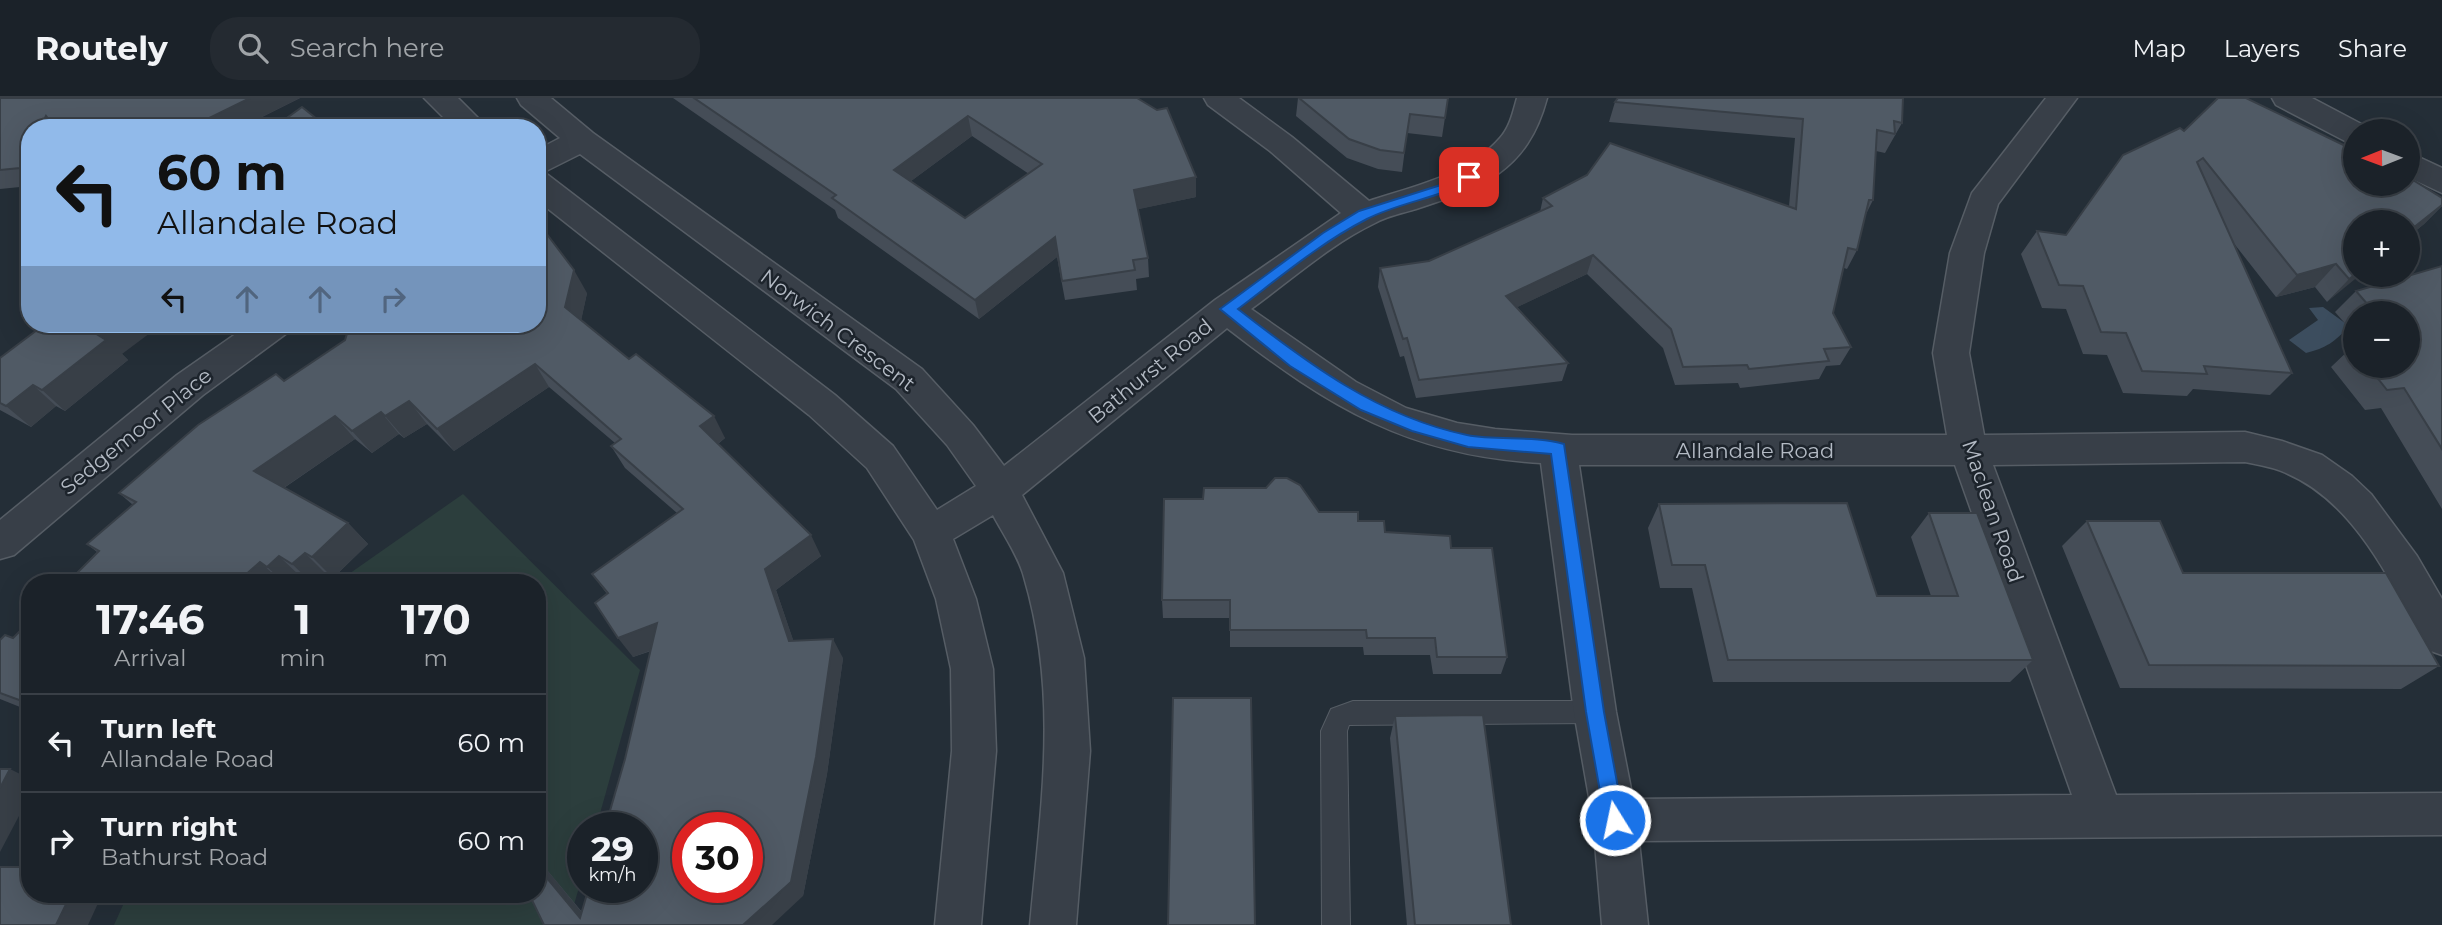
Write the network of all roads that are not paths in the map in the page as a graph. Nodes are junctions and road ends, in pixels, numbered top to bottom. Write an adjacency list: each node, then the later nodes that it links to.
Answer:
1 (439, 98): 7 (street)
2 (532, 98): 9 (street, Norwich Crescent)
3 (1219, 98): 14 (street)
4 (1532, 98): 14 (street, Bathurst Road)
5 (2062, 98): 18 (street, Maclean Road)
6 (2287, 98): 8 (street)
7 (463, 119)
8 (2343, 127)
9 (582, 140): 10 (street); 19 (street, Norwich Crescent)
10 (546, 159)
11 (2420, 170): 12 (street)
12 (2442, 183)
13 (546, 190): 20 (street)
14 (1364, 214): 15 (street, Bathurst Road)
15 (1227, 309): 17 (street, Allandale Road); 19 (street, Bathurst Road)
16 (262, 333): 21 (street, Sedgemoor Place)
17 (1558, 449): 18 (street, Allandale Road); 23 (street)
18 (1969, 452): 22 (street, Allandale Road); 25 (street, Maclean Road)
19 (1000, 491): 20 (street, Bathurst Road); 28 (street, Norwich Crescent)
20 (931, 533): 27 (street)
21 (0, 543)
22 (2442, 638)
23 (1595, 712): 26 (street); 29 (lane)
24 (2442, 814): 25 (street)
25 (2102, 817): 26 (street)
26 (1615, 820): 30 (street)
27 (958, 925)
28 (1053, 925)
29 (1336, 925)
30 (1625, 925)

